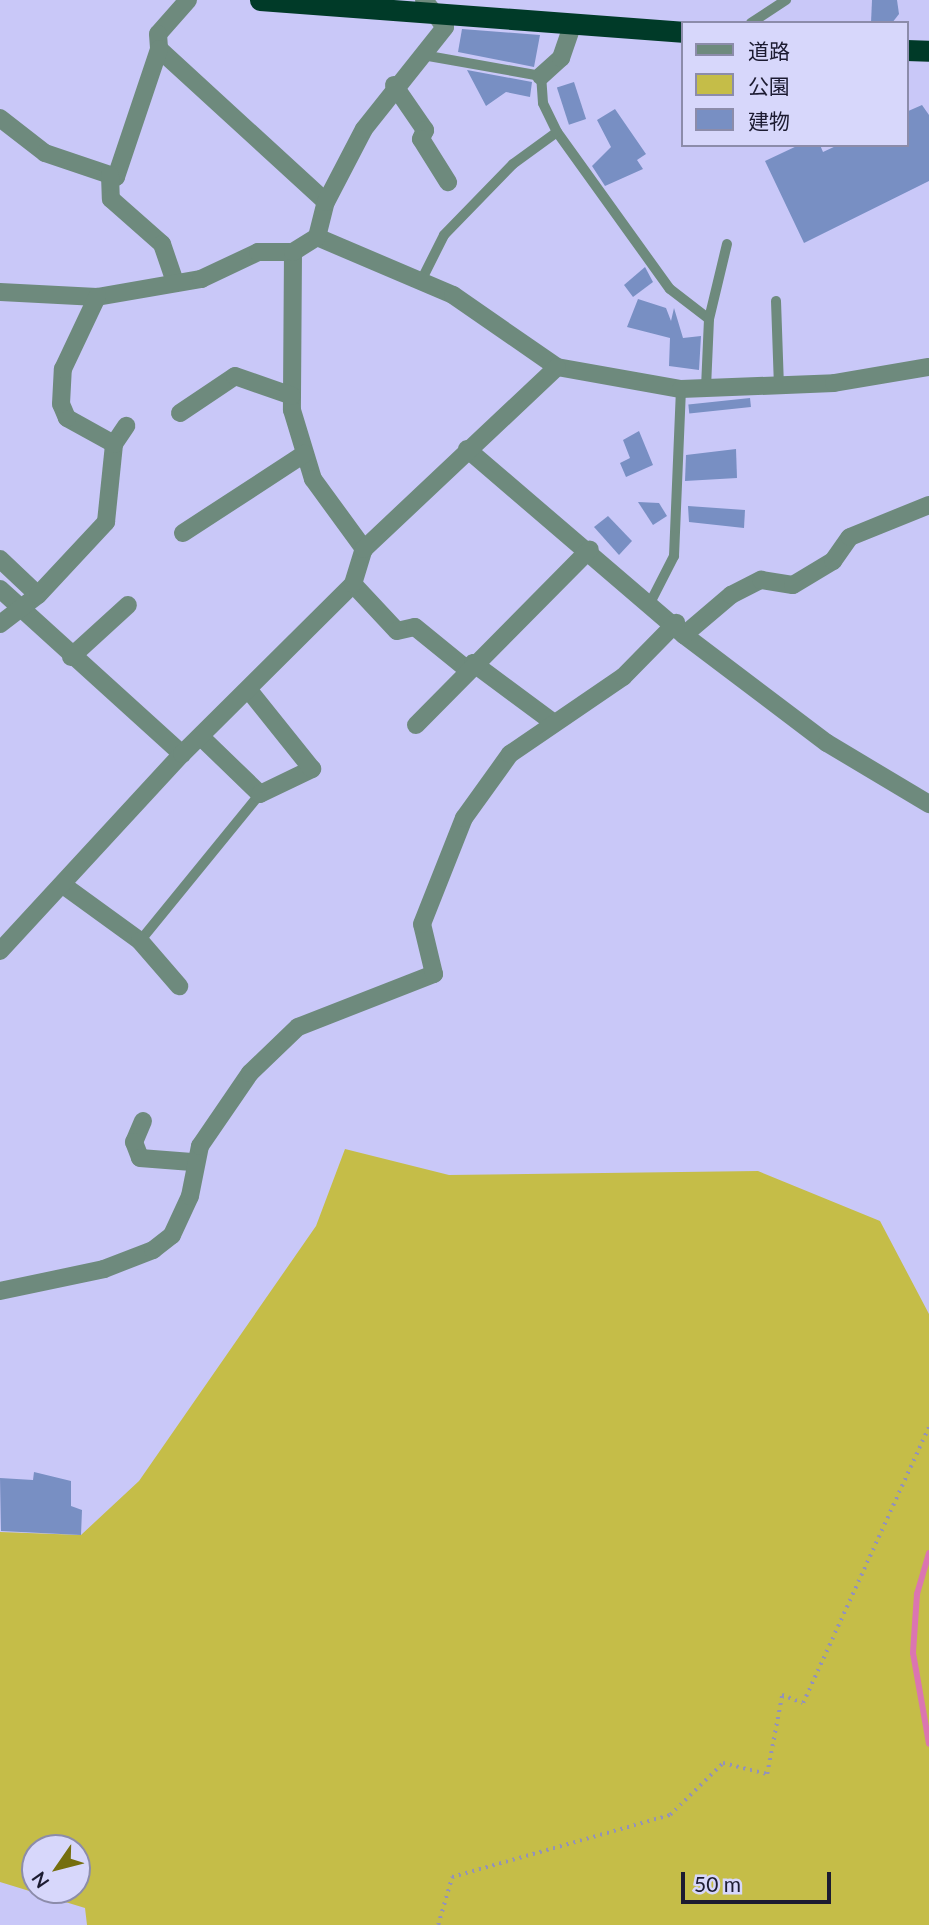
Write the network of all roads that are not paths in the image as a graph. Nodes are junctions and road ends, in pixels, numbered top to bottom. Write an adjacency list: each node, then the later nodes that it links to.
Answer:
1 (188, 0): 8 (street)
2 (260, 0): 4 (highway)
3 (786, 0): 5 (lane)
4 (430, 7): 6 (highway); 11 (street)
5 (754, 21)
6 (573, 24): 7 (highway); 12 (street)
7 (680, 32)
8 (159, 49): 16 (street); 18 (street)
9 (908, 50): 10 (highway)
10 (929, 51)
11 (424, 55): 12 (lane); 13 (street)
12 (541, 76): 15 (lane)
13 (394, 85): 17 (street); 18 (street)
14 (0, 118): 16 (street)
15 (557, 132): 22 (lane); 27 (lane)
16 (110, 175): 23 (street)
17 (448, 182)
18 (326, 202): 19 (street)
19 (317, 237): 21 (street); 22 (street)
20 (727, 244): 27 (lane)
21 (293, 251): 23 (street); 33 (street)
22 (421, 281): 28 (street)
23 (175, 282): 25 (street)
24 (0, 292): 25 (street)
25 (97, 297): 36 (street)
26 (776, 300): 30 (lane)
27 (709, 319): 31 (lane)
28 (557, 367): 32 (street); 37 (street)
29 (929, 367): 30 (street)
30 (779, 385): 31 (street)
31 (706, 388): 32 (street)
32 (681, 389): 47 (lane)
33 (292, 396): 34 (street); 38 (street)
34 (180, 413)
35 (126, 426): 36 (street)
36 (114, 444): 46 (street)
37 (467, 449): 41 (street); 42 (street)
38 (304, 454): 40 (street); 41 (street)
39 (929, 505): 51 (street)
40 (183, 533)
41 (364, 549): 44 (street)
42 (590, 549): 47 (street); 53 (street)
43 (0, 559): 46 (street)
44 (353, 584): 53 (street); 54 (street)
45 (0, 589): 49 (street)
46 (38, 595): 49 (street)
47 (650, 603): 51 (street)
48 (128, 606): 52 (street)
49 (22, 609): 50 (street); 52 (street)
50 (0, 624)
51 (680, 629): 55 (street); 60 (street)
52 (71, 657): 58 (street)
53 (470, 666): 55 (street); 56 (street)
54 (248, 690): 57 (street); 59 (street)
55 (551, 721): 66 (street)
56 (416, 725)
57 (201, 737): 58 (street); 59 (street)
58 (182, 754): 61 (street)
59 (260, 794): 62 (lane)
60 (929, 804)
61 (63, 885): 62 (street); 63 (street)
62 (140, 941): 64 (street)
63 (0, 951)
64 (179, 986)
65 (142, 1121): 66 (street)
66 (192, 1162): 67 (street)
67 (0, 1291)

